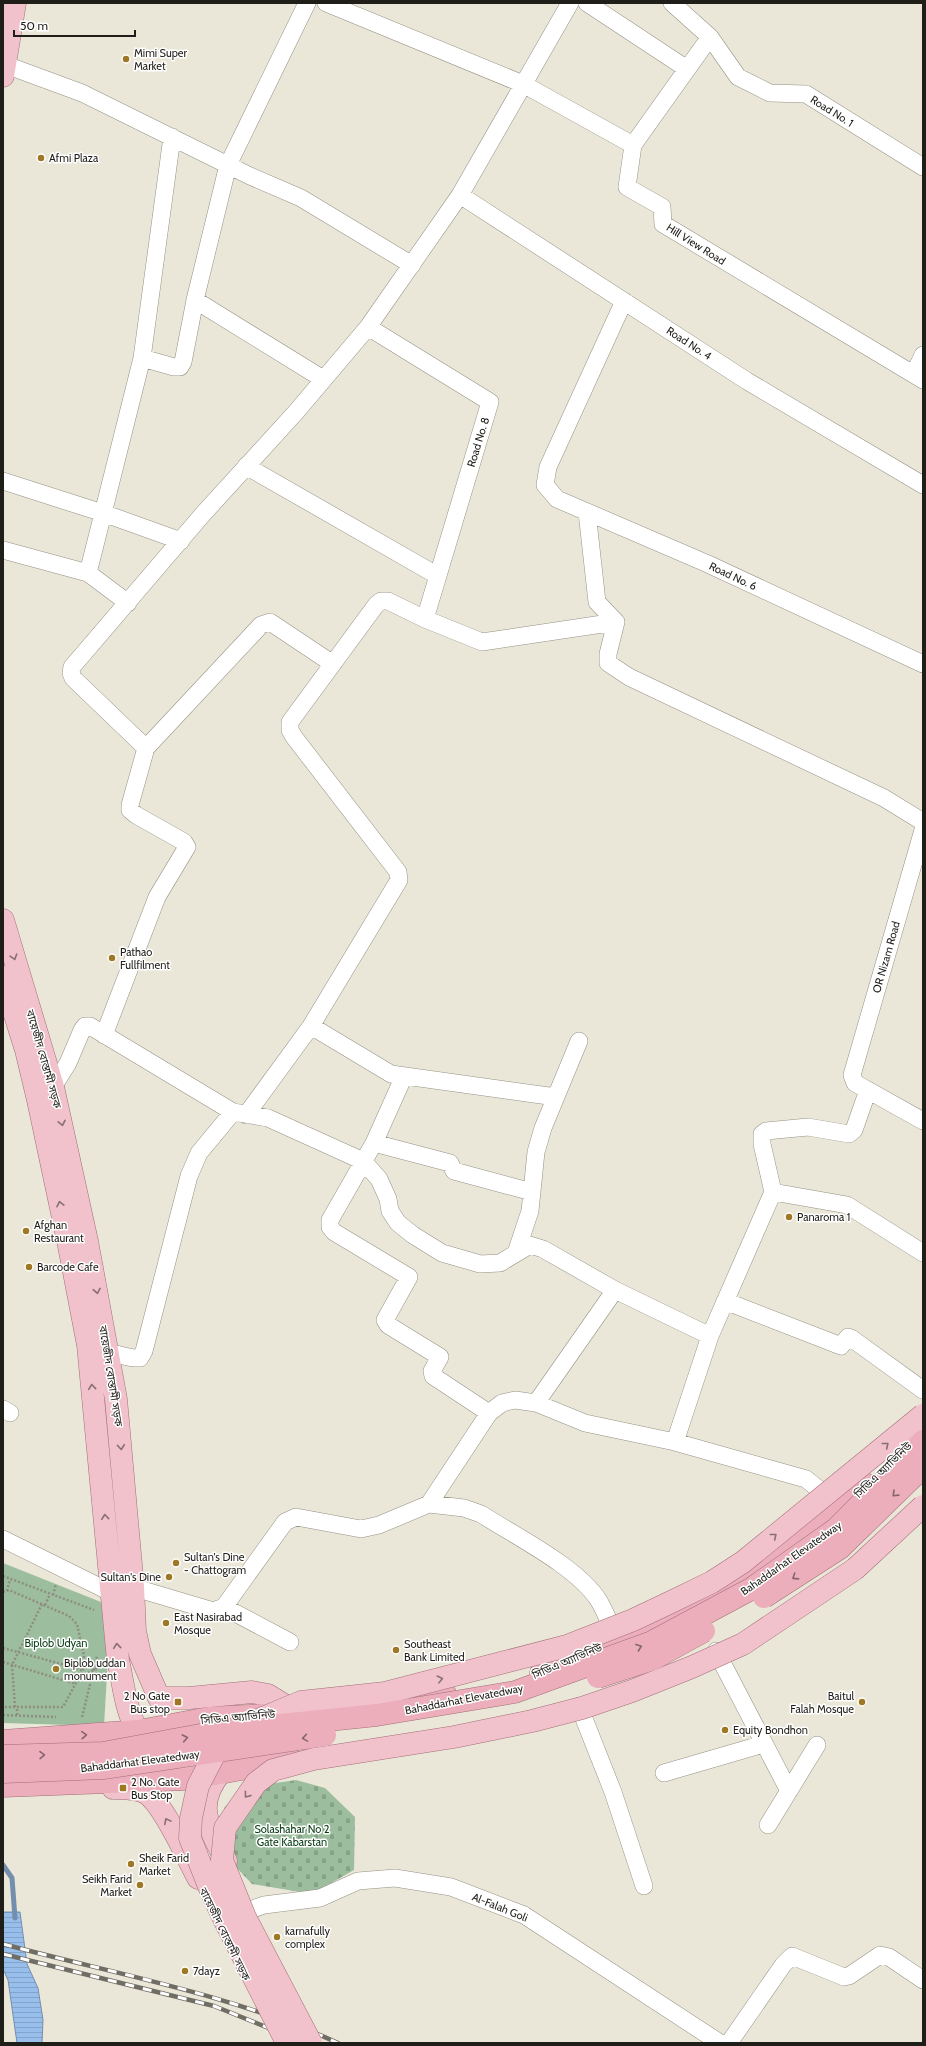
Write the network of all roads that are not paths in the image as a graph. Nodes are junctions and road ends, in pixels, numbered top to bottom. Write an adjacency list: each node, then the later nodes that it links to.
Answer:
1 (15, 3): 9 (main road)
2 (307, 3): 13 (street)
3 (326, 3): 10 (street)
4 (570, 3): 10 (street)
5 (587, 3): 8 (street)
6 (672, 3): 7 (street, Road No. 1)
7 (710, 37): 8 (street); 14 (street, Road No. 1)
8 (687, 69): 12 (street)
9 (5, 70): 11 (street)
10 (523, 84): 12 (street); 15 (street)
11 (172, 137): 13 (street); 21 (street)
12 (633, 145): 22 (street, Hill View Road)
13 (228, 165): 16 (street); 17 (street)
14 (923, 167)
15 (460, 195): 16 (street); 18 (street, Road No. 4)
16 (412, 265): 19 (street)
17 (195, 300): 21 (street); 23 (street)
18 (624, 301): 26 (street, Road No. 4); 27 (street, Road No. 6)
19 (368, 327): 23 (street); 32 (street, Road No. 8)
20 (923, 355): 22 (street)
21 (142, 358): 28 (street)
22 (918, 377)
23 (323, 379): 24 (street)
24 (246, 466): 29 (street); 32 (street)
25 (3, 481): 28 (street)
26 (923, 485)
27 (587, 512): 35 (street); 37 (street, Road No. 6)
28 (103, 513): 29 (street); 31 (street)
29 (181, 541): 33 (street)
30 (3, 550): 31 (street)
31 (88, 573): 33 (street)
32 (438, 576): 34 (street, Road No. 8)
33 (128, 602): 38 (street)
34 (425, 619): 35 (street); 36 (street)
35 (616, 622): 39 (street)
36 (333, 664): 38 (street); 43 (street)
37 (923, 664)
38 (146, 748): 44 (street)
39 (923, 822)
40 (923, 830): 47 (street, OR Nizam Road)
41 (3, 920): 48 (main road, বায়েজীদ বোস্তামী সড়ক, one-way to 48)
42 (3, 977): 75 (main road, বায়েজীদ বোস্তামী সড়ক, one-way to 42)
43 (311, 1026): 46 (street); 50 (street)
44 (104, 1035): 48 (street); 50 (street)
45 (579, 1041): 49 (street)
46 (404, 1076): 49 (street); 52 (street)
47 (862, 1086): 51 (street); 55 (street, OR Nizam Road)
48 (54, 1087): 61 (main road, বায়েজীদ বোস্তামী সড়ক, one-way to 61)
49 (556, 1097): 54 (street)
50 (240, 1114): 53 (street); 61 (street)
51 (923, 1121)
52 (374, 1143): 53 (street); 54 (street)
53 (363, 1161): 56 (street); 64 (street)
54 (532, 1192): 56 (street)
55 (773, 1192): 57 (street); 59 (street)
56 (516, 1253): 58 (street)
57 (923, 1253)
58 (615, 1290): 60 (street); 63 (street)
59 (725, 1301): 60 (street); 62 (street)
60 (710, 1336): 68 (street)
61 (108, 1352): 76 (main road, বায়েজীদ বোস্তামী সড়ক, one-way to 76)
62 (923, 1390)
63 (536, 1403): 64 (street); 68 (street)
64 (489, 1413): 71 (street)
65 (923, 1415): 101 (main road, one-way to 65, bridge)
66 (923, 1430): 72 (highway, সিডিএ অ্যাভিনিউ)
67 (923, 1441): 89 (highway, Bahaddarhat Elevatedway, one-way to 67, bridge)
68 (675, 1442): 72 (street)
69 (923, 1467): 90 (highway, Bahaddarhat Elevatedway, one-way to 90, bridge)
70 (923, 1498): 80 (highway)
71 (429, 1504): 77 (street); 78 (street)
72 (842, 1506): 78 (highway, সিডিএ অ্যাভিনিউ)
73 (923, 1506): 102 (main road, one-way to 102, bridge)
74 (3, 1539): 75 (street)
75 (112, 1587): 76 (street); 81 (main road, বায়েজীদ বোস্তামী সড়ক, one-way to 75)
76 (134, 1587): 77 (street); 83 (main road, বায়েজীদ বোস্তামী সড়ক)
77 (224, 1607): 79 (street)
78 (617, 1640): 83 (highway, সিডিএ অ্যাভিনিউ)
79 (290, 1642)
80 (716, 1651): 82 (highway); 87 (street)
81 (126, 1698): 84 (main road, বায়েজীদ বোস্তামী সড়ক); 85 (main road)
82 (578, 1706): 92 (highway); 97 (street)
83 (294, 1711): 84 (highway, সিডিএ অ্যাভিনিউ)
84 (139, 1731): 85 (highway, সিডিএ অ্যাভিনিউ); 92 (main road, বায়েজীদ বোস্তামী সড়ক)
85 (106, 1734): 86 (highway, সিডিএ অ্যাভিনিউ, one-way to 85)
86 (3, 1741)
87 (764, 1744): 91 (street); 95 (street)
88 (817, 1745): 95 (street)
89 (3, 1756)
90 (3, 1772)
91 (664, 1773)
92 (210, 1775): 93 (highway); 98 (main road)
93 (67, 1784): 94 (highway); 100 (main road, বায়েজীদ বোস্তামী সড়ক, one-way to 93)
94 (3, 1786)
95 (789, 1791): 96 (street)
96 (768, 1825)
97 (644, 1886)
98 (250, 1910): 103 (main road); 104 (street, Al-Falah Goli)
99 (923, 1980): 105 (street)
100 (281, 2043)
101 (287, 2043)
102 (310, 2043)
103 (321, 2043)
104 (720, 2043)
105 (729, 2043)

